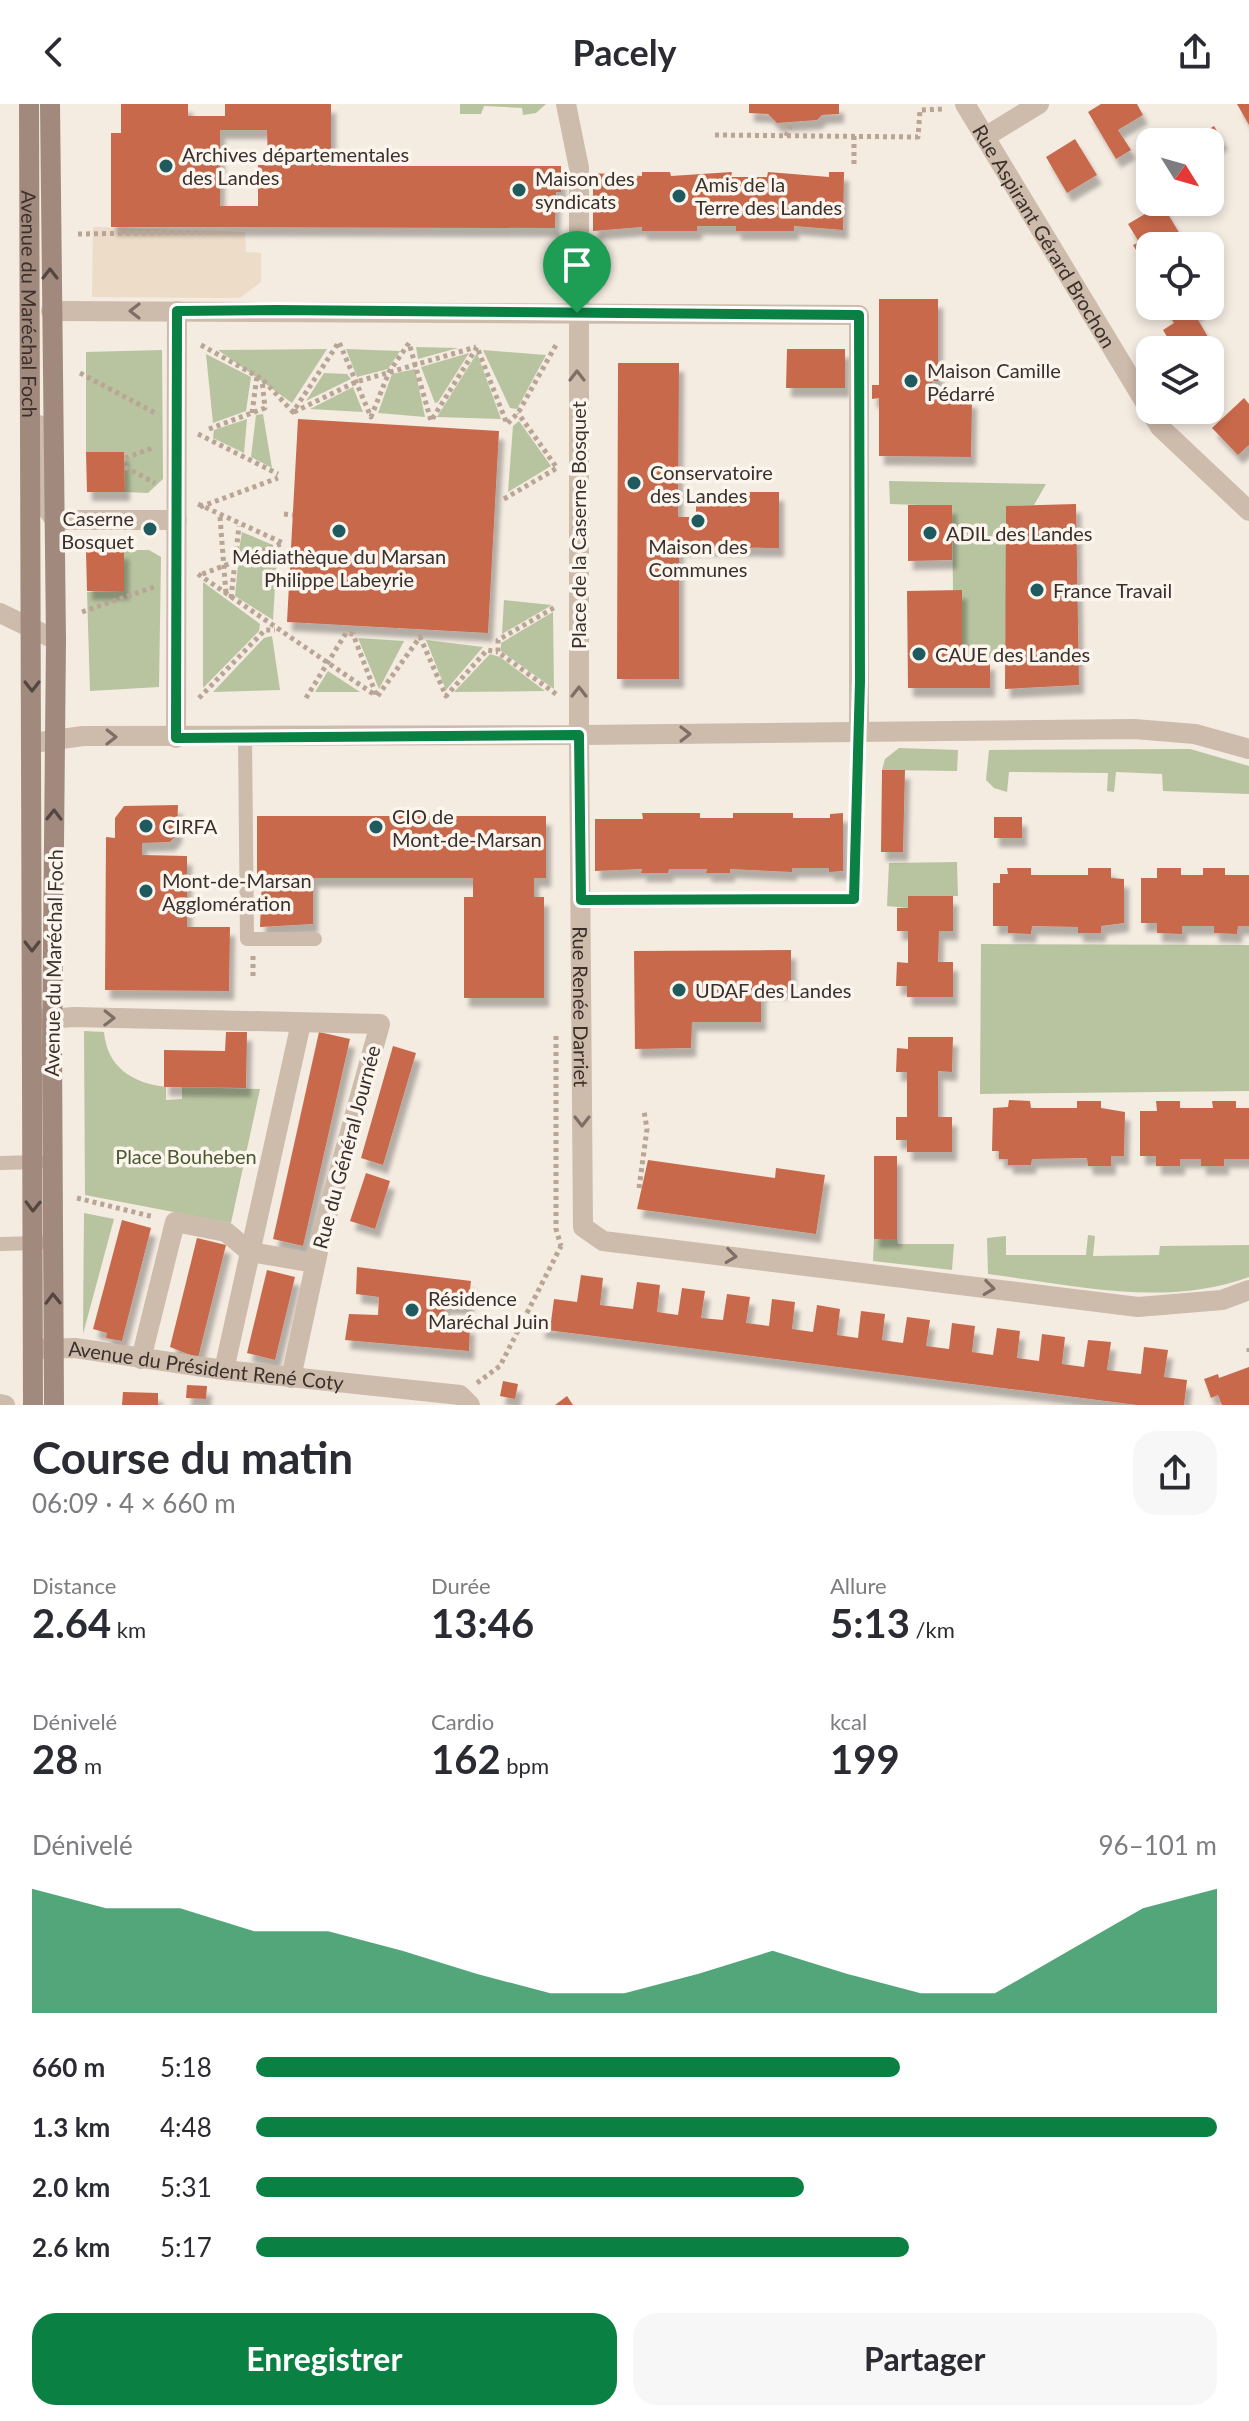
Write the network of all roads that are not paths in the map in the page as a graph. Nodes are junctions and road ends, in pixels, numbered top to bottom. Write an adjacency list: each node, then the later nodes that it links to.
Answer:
1 (29, 104): 10 (main road, Avenue du Maréchal Foch)
2 (50, 104): 7 (main road, Avenue du Maréchal Foch, one-way to 2)
3 (566, 104): 9 (street, Place de la Caserne Bosquet)
4 (1039, 104): 6 (street)
5 (966, 106): 6 (street, Rue Aspirant Gérard Brochon)
6 (985, 137): 11 (street, Rue Aspirant Gérard Brochon)
7 (51, 311): 8 (street, one-way to 7); 12 (main road, Avenue du Maréchal Foch)
8 (177, 311): 9 (street); 13 (street)
9 (577, 313): 18 (street); 19 (street, Place de la Caserne Bosquet, one-way to 9)
10 (28, 339): 12 (street); 14 (main road, Avenue du Maréchal Foch)
11 (1249, 510)
12 (55, 520): 13 (street); 14 (street); 17 (main road, Avenue du Maréchal Foch)
13 (177, 520): 21 (street)
14 (32, 554): 16 (main road, Avenue du Maréchal Foch)
15 (0, 613): 16 (street)
16 (33, 629): 17 (street); 23 (main road, Avenue du Maréchal Foch, one-way to 23)
17 (56, 640): 22 (main road, Avenue du Maréchal Foch)
18 (859, 732): 19 (street, one-way to 18); 24 (street); 25 (lane)
19 (579, 735): 20 (street); 25 (street, Rue Renée Darriet)
20 (245, 737): 21 (street); 26 (lane)
21 (176, 738): 22 (street, one-way to 21)
22 (56, 742): 23 (street); 27 (main road, Avenue du Maréchal Foch, one-way to 22)
23 (33, 743): 27 (main road, Avenue du Maréchal Foch, one-way to 27)
24 (1249, 749)
25 (581, 900): 35 (street, Rue Renée Darriet, one-way to 35)
26 (315, 939)
27 (42, 1020): 28 (street, Rue du Général Journée, one-way to 28); 29 (main road, Avenue du Maréchal Foch)
28 (293, 1022): 33 (street); 34 (street, Rue du Général Journée)
29 (42, 1162): 30 (lane); 31 (main road, Avenue du Maréchal Foch)
30 (0, 1163)
31 (42, 1243): 32 (lane); 36 (main road, Avenue du Maréchal Foch)
32 (0, 1244)
33 (250, 1252): 34 (street); 37 (street); 38 (street)
34 (315, 1263): 39 (street, Rue du Général Journée)
35 (1249, 1290)
36 (43, 1349): 37 (street, Avenue du Président René Coty); 41 (main road, Avenue du Maréchal Foch); 42 (main road, Avenue du Maréchal Foch)
37 (141, 1359): 38 (street, Avenue du Président René Coty)
38 (224, 1370): 39 (street, Avenue du Président René Coty)
39 (291, 1378): 40 (street, Avenue du Président René Coty)
40 (465, 1400)
41 (33, 1405)
42 (54, 1405)

